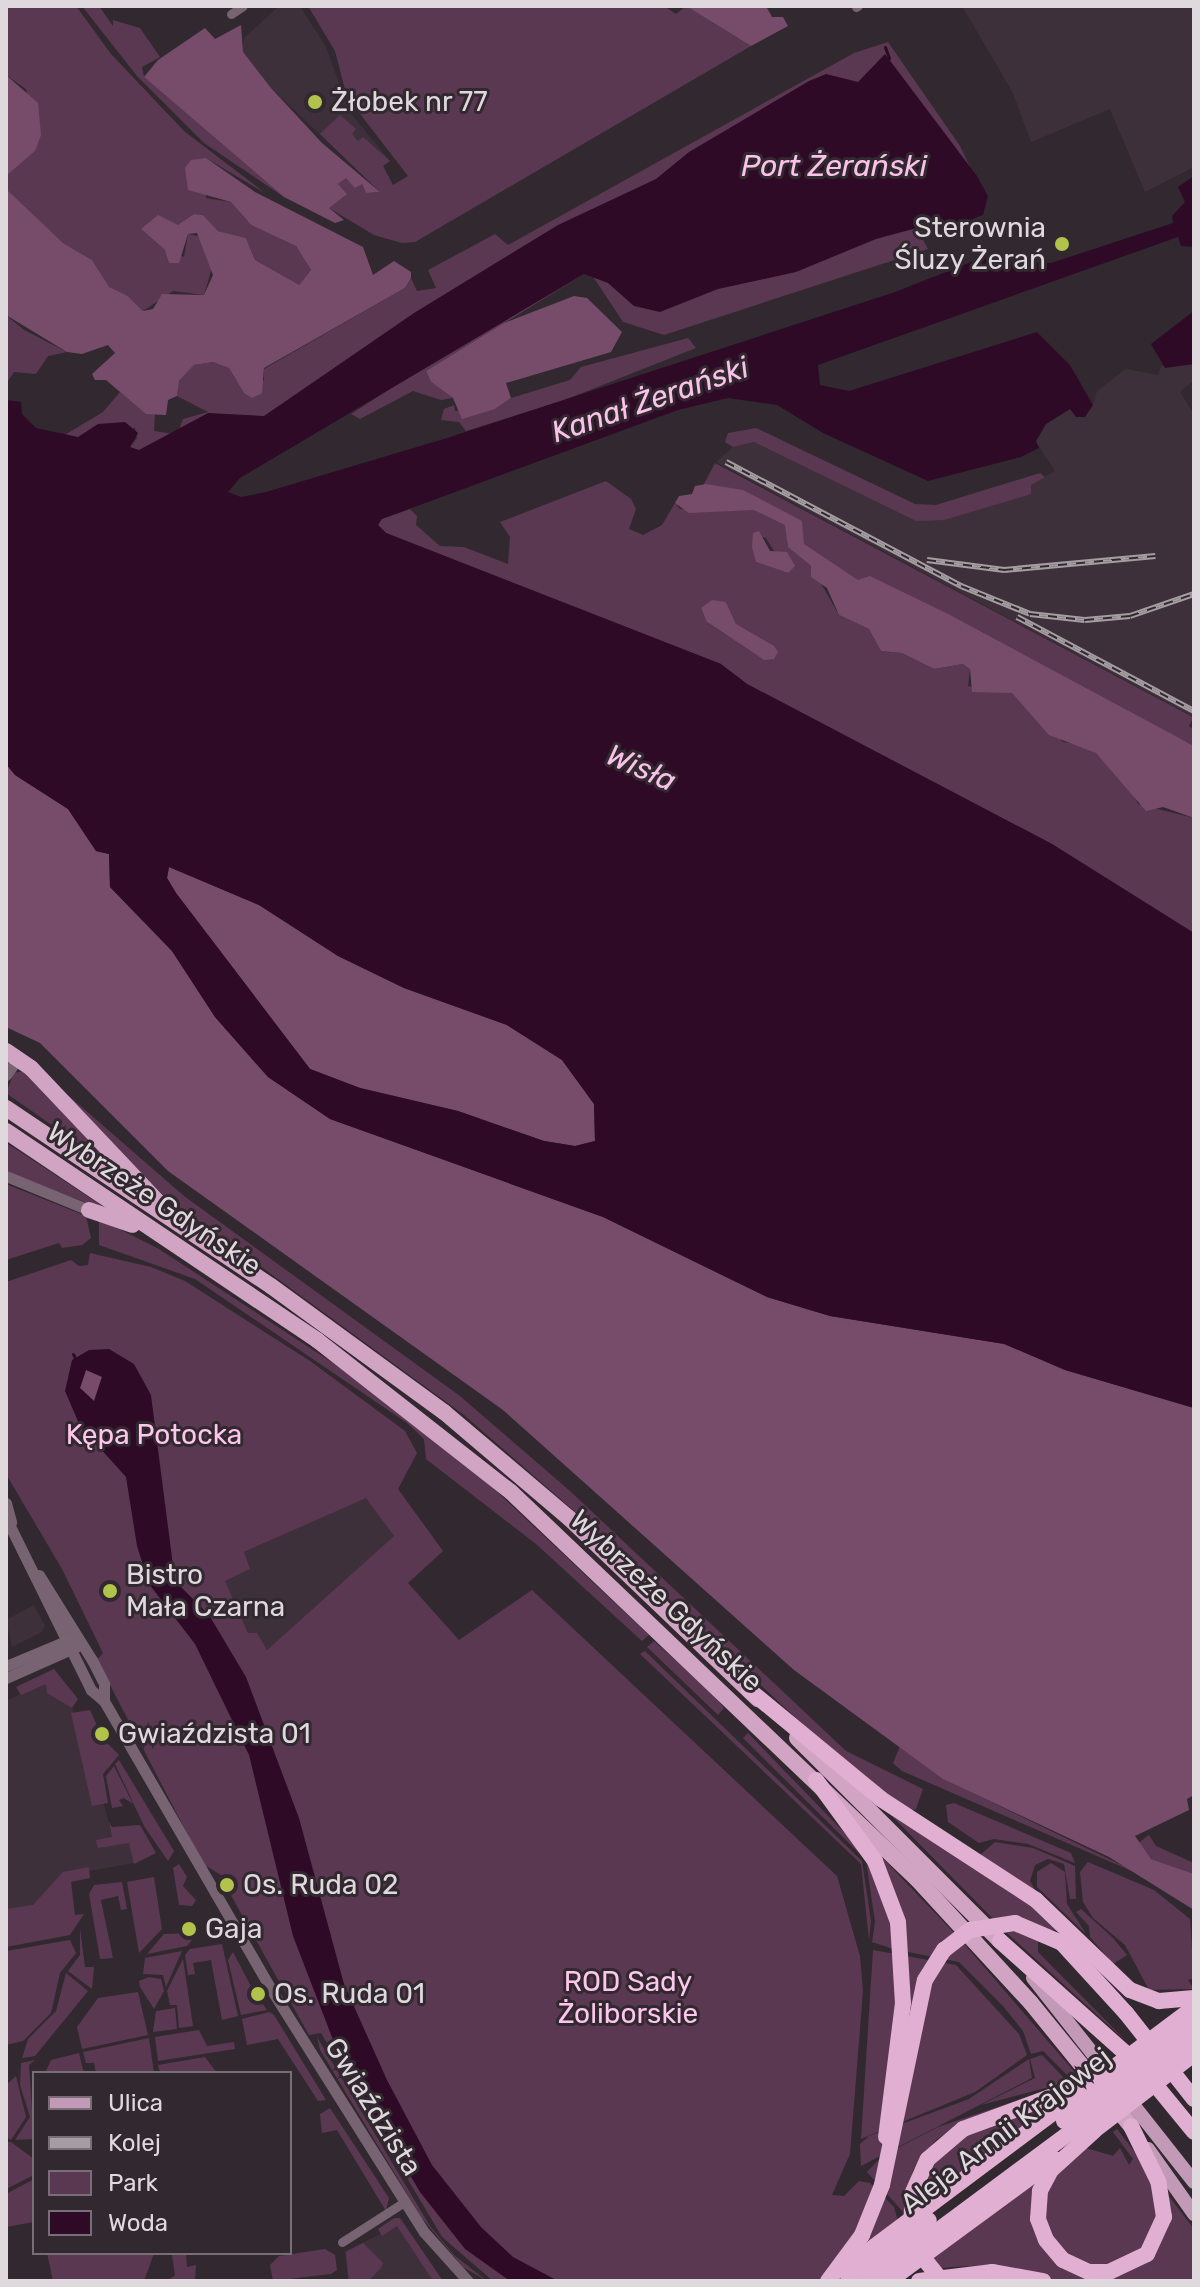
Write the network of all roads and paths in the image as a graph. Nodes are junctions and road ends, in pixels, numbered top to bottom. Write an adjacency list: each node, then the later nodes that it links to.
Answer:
1 (243, 6): 2 (street)
2 (231, 14)
3 (12, 1054): 4 (street); 9 (highway)
4 (6, 1075)
5 (8, 1110): 9 (highway, Wybrzeże Gdyńskie)
6 (6, 1131): 10 (highway, Wybrzeże Gdyńskie)
7 (6, 1176): 8 (street)
8 (89, 1210): 10 (highway)
9 (180, 1225): 18 (highway, Wybrzeże Gdyńskie)
10 (168, 1240): 20 (highway, Wybrzeże Gdyńskie)
11 (6, 1503): 12 (street, Gwiaździsta)
12 (8, 1522): 13 (street, Gwiaździsta)
13 (36, 1572): 14 (street, Gwiaździsta); 15 (street, Gwiaździsta)
14 (80, 1640): 15 (street); 19 (street, Gwiaździsta)
15 (68, 1646): 16 (street); 17 (street); 19 (street, Gwiaździsta)
16 (6, 1666)
17 (6, 1678)
18 (749, 1690): 21 (highway, Wybrzeże Gdyńskie); 22 (highway)
19 (104, 1701): 33 (street, Gwiaździsta)
20 (816, 1780): 29 (highway, Wybrzeże Gdyńskie); 32 (highway)
21 (1000, 1941): 30 (highway); 31 (main road, Wybrzeże Gdyńskie)
22 (1194, 1998)
23 (1194, 2007): 28 (highway)
24 (1194, 2024): 28 (highway, Aleja Armii Krajowej)
25 (1194, 2040): 28 (highway, Aleja Armii Krajowej)
26 (1194, 2054): 28 (highway)
27 (1194, 2099): 32 (highway)
28 (1078, 2111): 29 (highway); 35 (highway); 35 (highway); 38 (highway)
29 (1131, 2126): 34 (main road, Wybrzeże Gdyńskie)
30 (1194, 2132)
31 (1194, 2182)
32 (882, 2185): 40 (highway)
33 (404, 2202): 36 (street); 39 (street, Gwiaździsta)
34 (1194, 2214)
35 (934, 2225): 37 (highway); 37 (highway)
36 (342, 2242)
37 (890, 2262): 40 (highway); 41 (highway, Aleja Armii Krajowej); 42 (highway)
38 (944, 2278): 43 (highway); 44 (highway); 45 (highway)
39 (468, 2281)
40 (829, 2281)
41 (848, 2281)
42 (870, 2281)
43 (919, 2281)
44 (998, 2281)
45 (1043, 2281)

